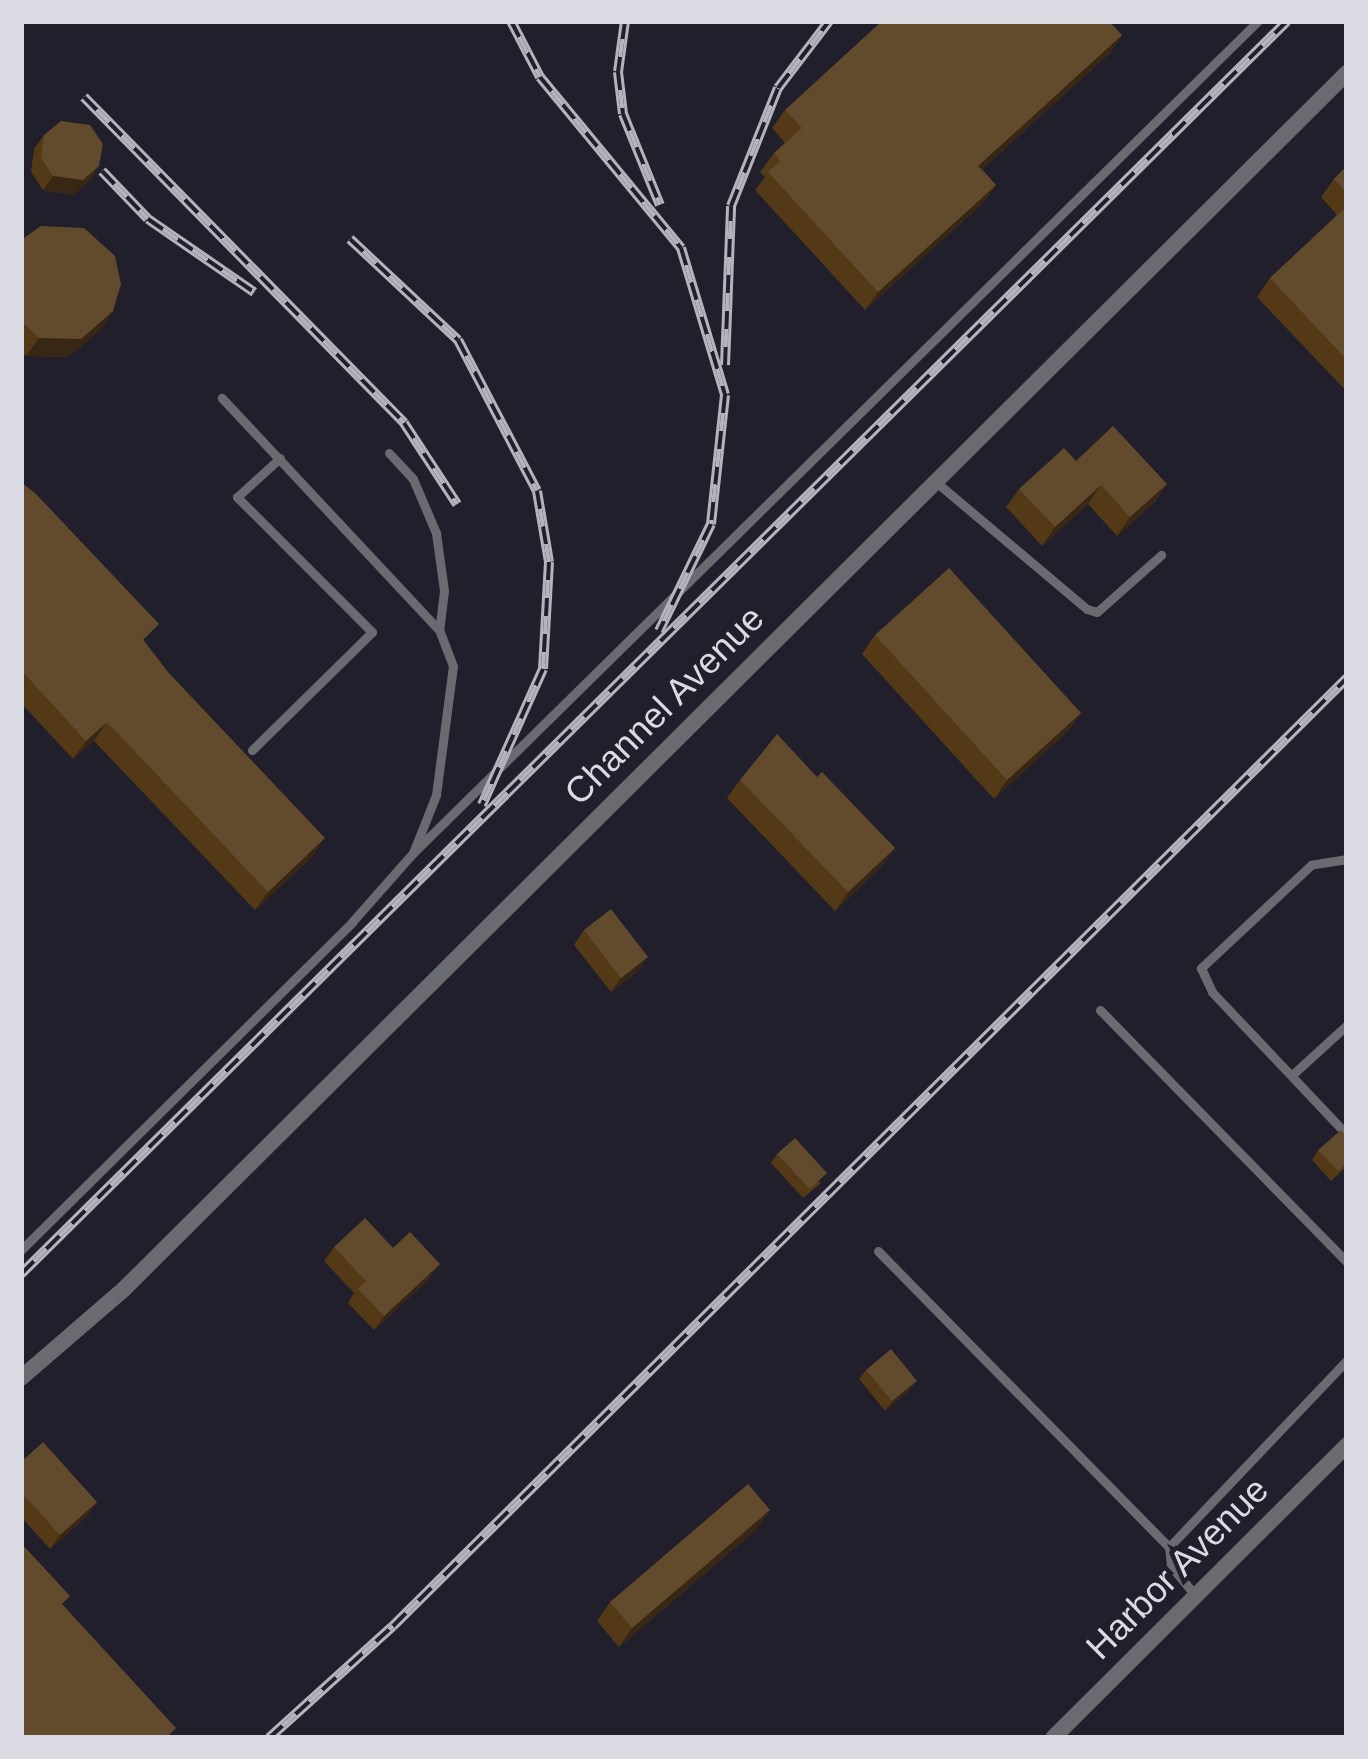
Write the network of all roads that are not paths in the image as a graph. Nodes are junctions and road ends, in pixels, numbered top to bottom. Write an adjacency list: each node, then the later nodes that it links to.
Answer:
1 (1258, 21): 10 (lane)
2 (1347, 73): 6 (street, Channel Avenue)
3 (222, 398): 5 (lane)
4 (388, 453): 8 (lane)
5 (280, 458): 8 (lane); 9 (lane)
6 (936, 482): 7 (lane); 20 (street, Channel Avenue)
7 (1161, 555)
8 (439, 630): 10 (lane)
9 (252, 750)
10 (413, 853): 16 (lane)
11 (1347, 859): 14 (lane)
12 (1100, 1010): 18 (lane)
13 (1347, 1025): 14 (lane)
14 (1292, 1075): 15 (lane)
15 (1347, 1135)
16 (21, 1250)
17 (878, 1251): 22 (lane)
18 (1347, 1262)
19 (1347, 1360): 22 (lane)
20 (21, 1378)
21 (1347, 1445): 23 (street, Harbor Avenue)
22 (1169, 1547): 23 (lane)
23 (1196, 1596): 24 (street, Harbor Avenue)
24 (1053, 1738)

